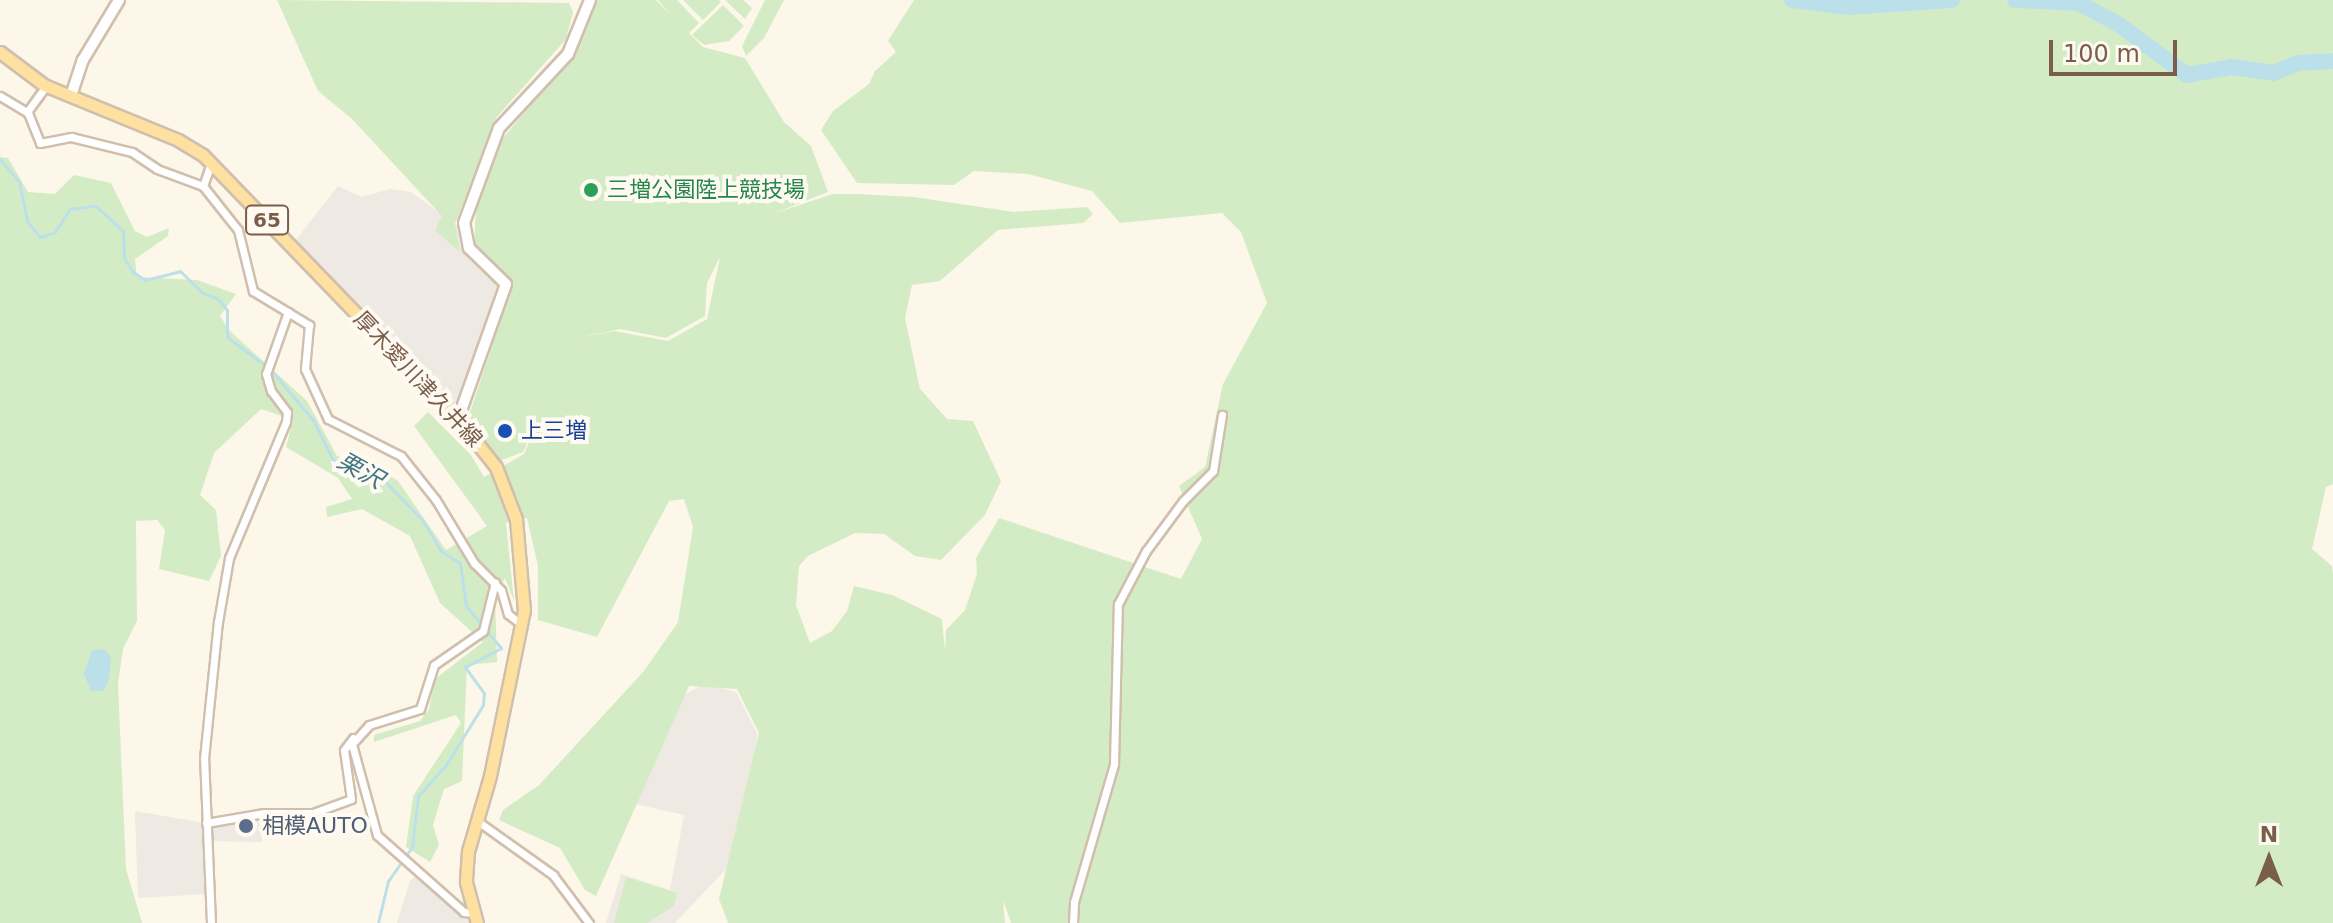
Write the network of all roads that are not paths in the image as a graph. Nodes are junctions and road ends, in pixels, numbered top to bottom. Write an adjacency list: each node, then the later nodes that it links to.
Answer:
1 (119, 0): 6 (street)
2 (590, 0): 12 (street)
3 (0, 52): 4 (main road, 厚木愛川津久井線 / 65)
4 (46, 86): 6 (main road, 厚木愛川津久井線 / 65); 7 (street)
5 (0, 96): 7 (street)
6 (71, 96): 8 (main road, 厚木愛川津久井線 / 65)
7 (27, 112): 9 (street)
8 (211, 163): 9 (street); 12 (main road, 厚木愛川津久井線 / 65)
9 (203, 186): 10 (street)
10 (288, 312): 13 (street); 17 (street)
11 (1222, 415): 21 (street)
12 (458, 419): 14 (main road, 厚木愛川津久井線 / 65)
13 (495, 582): 14 (street); 15 (street)
14 (523, 625): 16 (main road, 厚木愛川津久井線 / 65)
15 (355, 736): 17 (street); 18 (street)
16 (476, 820): 18 (main road, 厚木愛川津久井線 / 65); 20 (street)
17 (206, 823): 19 (street)
18 (475, 918)
19 (211, 923)
20 (589, 923)
21 (1073, 923)

